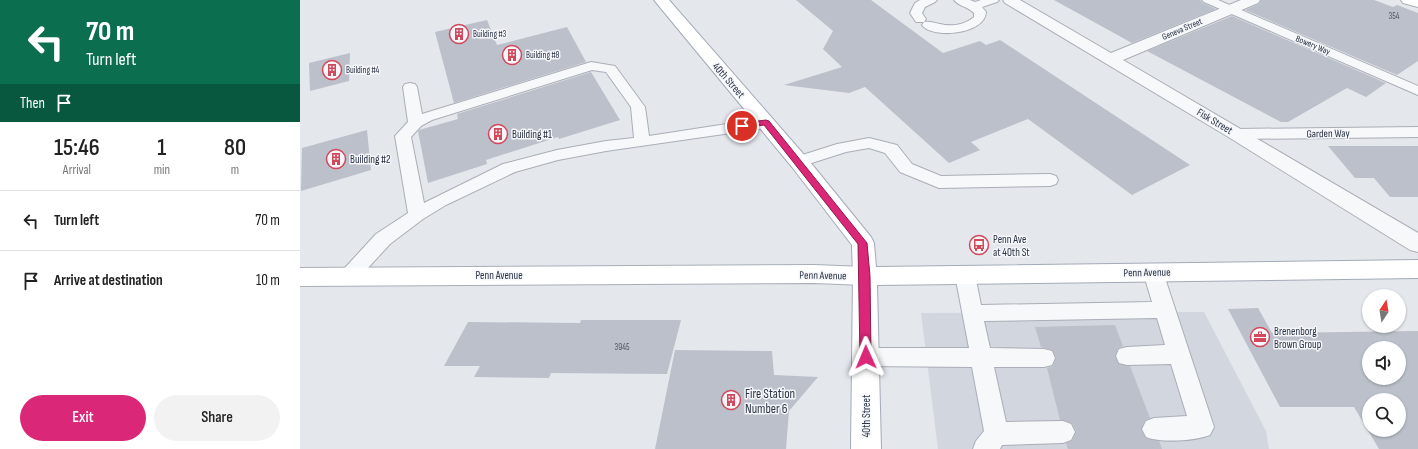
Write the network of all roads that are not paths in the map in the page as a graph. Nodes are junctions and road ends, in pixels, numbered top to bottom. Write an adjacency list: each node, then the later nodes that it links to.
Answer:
1 (661, 0): 16 (main road, 40th Street)
2 (930, 0): 10 (lane)
3 (960, 0): 10 (lane)
4 (993, 0): 10 (lane)
5 (1010, 0): 12 (street, Fisk Street)
6 (1208, 0): 11 (lane, Bowery Way)
7 (1253, 0): 11 (street, Geneva Street)
8 (1408, 0): 9 (main road)
9 (1418, 3)
10 (974, 6)
11 (1229, 9): 12 (street, Geneva Street); 14 (lane, Bowery Way)
12 (1111, 59): 18 (street, Fisk Street)
13 (410, 87): 15 (lane)
14 (1418, 91)
15 (416, 123): 19 (lane); 22 (lane)
16 (766, 123): 19 (lane); 20 (main road, 40th Street)
17 (1418, 132): 18 (lane, Garden Way)
18 (1237, 134): 23 (street, Fisk Street)
19 (642, 142): 22 (lane)
20 (799, 162): 21 (lane); 28 (main road, 40th Street)
21 (1050, 180)
22 (417, 215): 27 (lane)
23 (1418, 244)
24 (1418, 269): 25 (main road, Penn Avenue)
25 (1153, 272): 26 (main road, Penn Avenue); 30 (lane)
26 (965, 275): 28 (main road, Penn Avenue); 31 (lane)
27 (349, 276): 28 (main road, Penn Avenue); 29 (main road, Penn Avenue)
28 (865, 276): 34 (main road, 40th Street)
29 (300, 277)
30 (1166, 310): 31 (lane); 32 (lane)
31 (974, 312): 36 (lane)
32 (1180, 354): 33 (lane); 37 (lane)
33 (1126, 356)
34 (866, 357): 36 (lane); 40 (main road, 40th Street)
35 (1044, 358): 36 (lane)
36 (982, 359): 39 (lane)
37 (1154, 429)
38 (1063, 432): 39 (lane)
39 (990, 441)
40 (866, 449)

